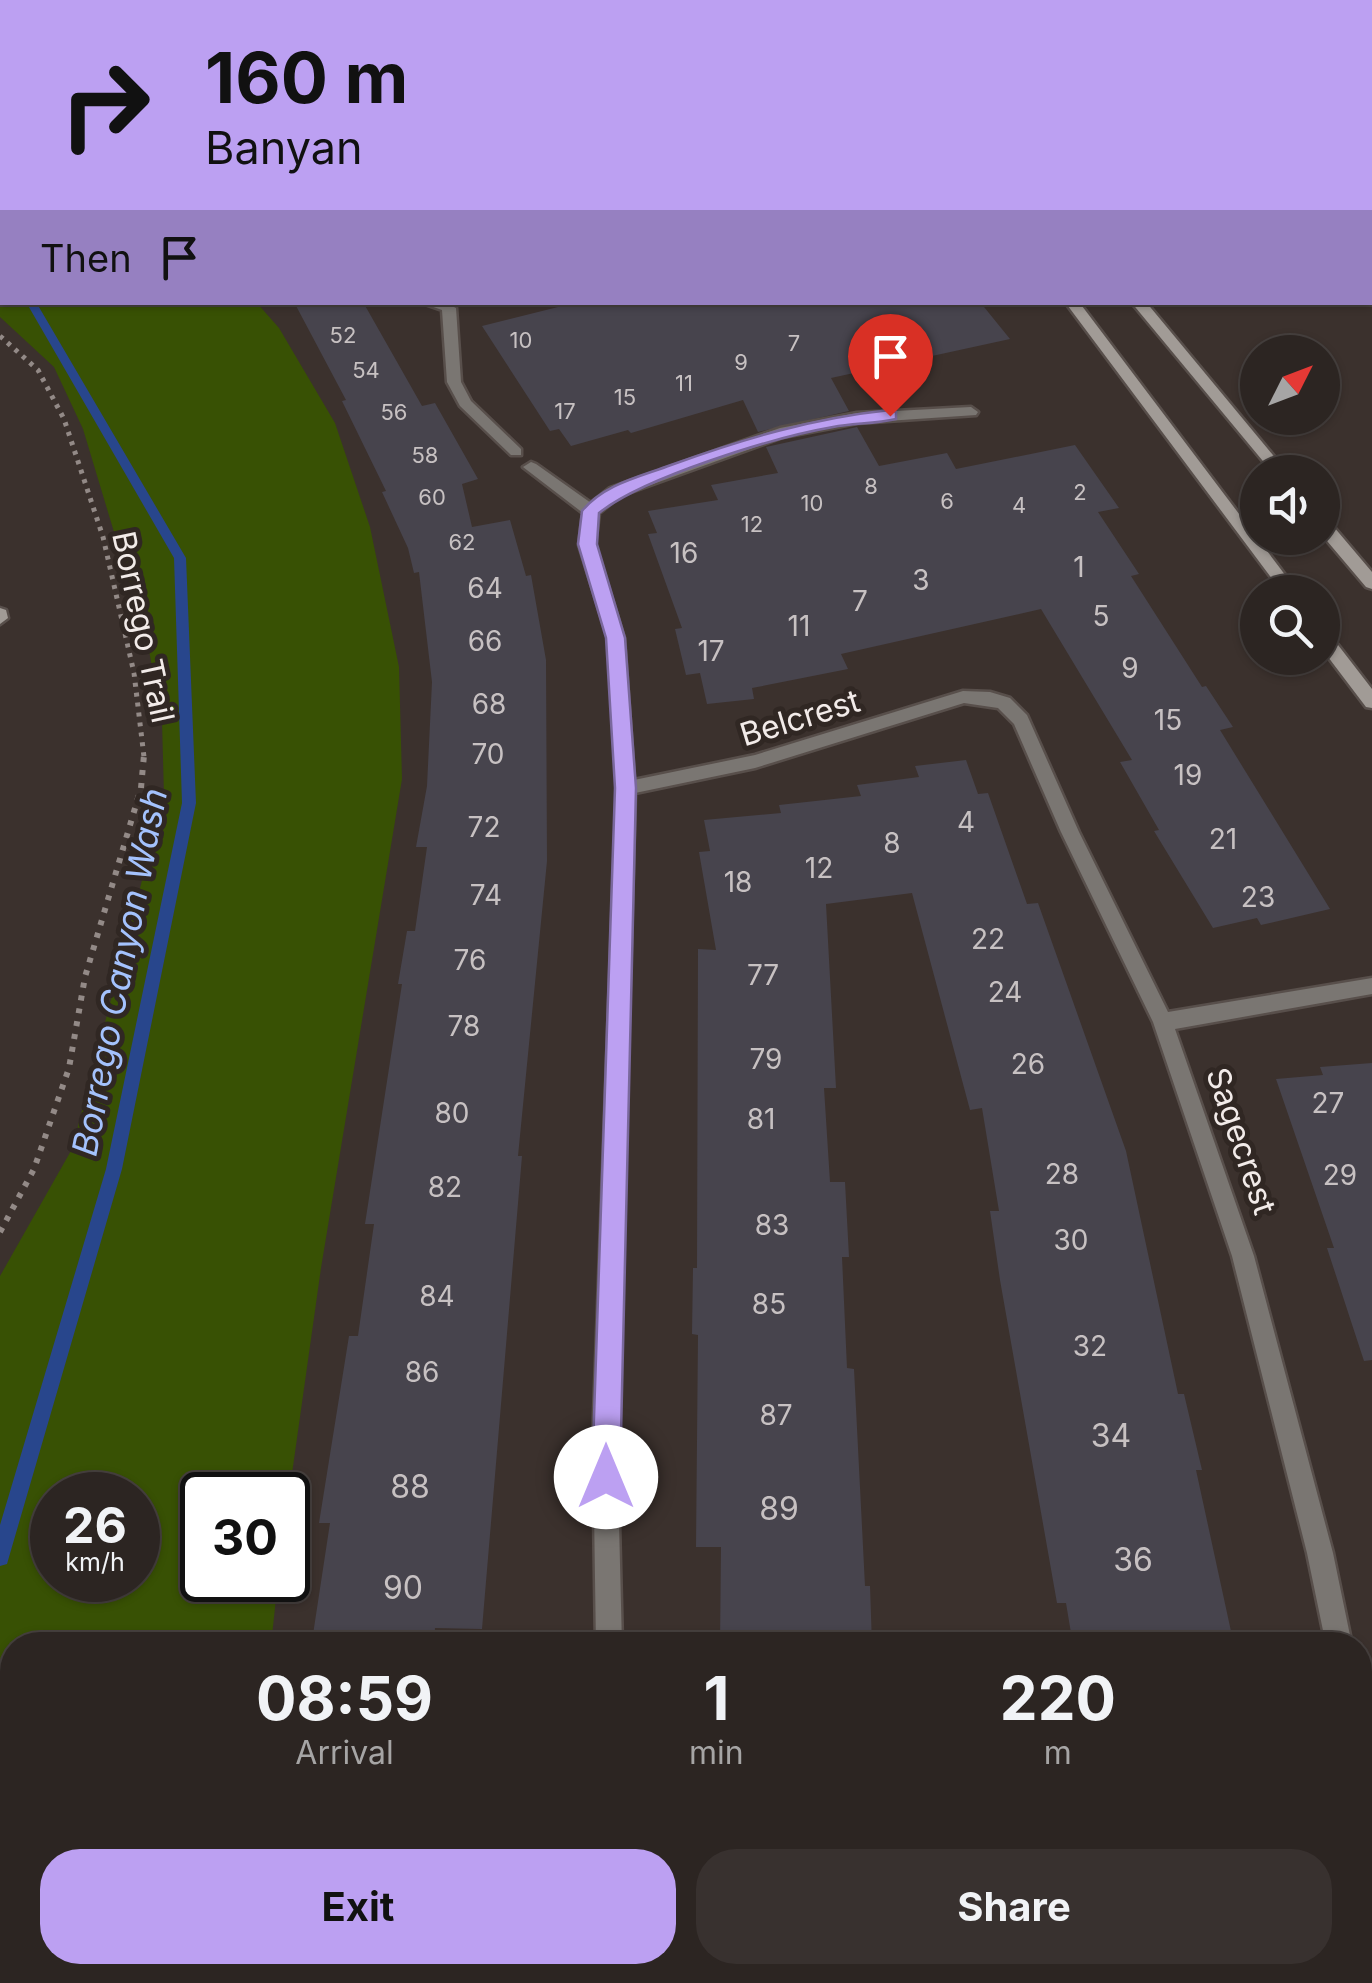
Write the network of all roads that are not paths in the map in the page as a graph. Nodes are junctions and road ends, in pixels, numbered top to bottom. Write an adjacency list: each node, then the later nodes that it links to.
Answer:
1 (443, 305): 5 (street)
2 (1074, 305): 10 (main road)
3 (1141, 305): 6 (main road)
4 (971, 412): 8 (street)
5 (516, 452)
6 (1266, 455)
7 (531, 468): 8 (street)
8 (591, 511): 15 (street)
9 (1340, 545): 11 (main road)
10 (1277, 575)
11 (1372, 582)
12 (1340, 660): 14 (main road)
13 (990, 698): 15 (street, Belcrest); 17 (street, Sagecrest)
14 (1372, 702)
15 (626, 788): 18 (street)
16 (1372, 986): 17 (street)
17 (1164, 1022): 19 (street, Sagecrest)
18 (609, 1632)
19 (1336, 1632)

